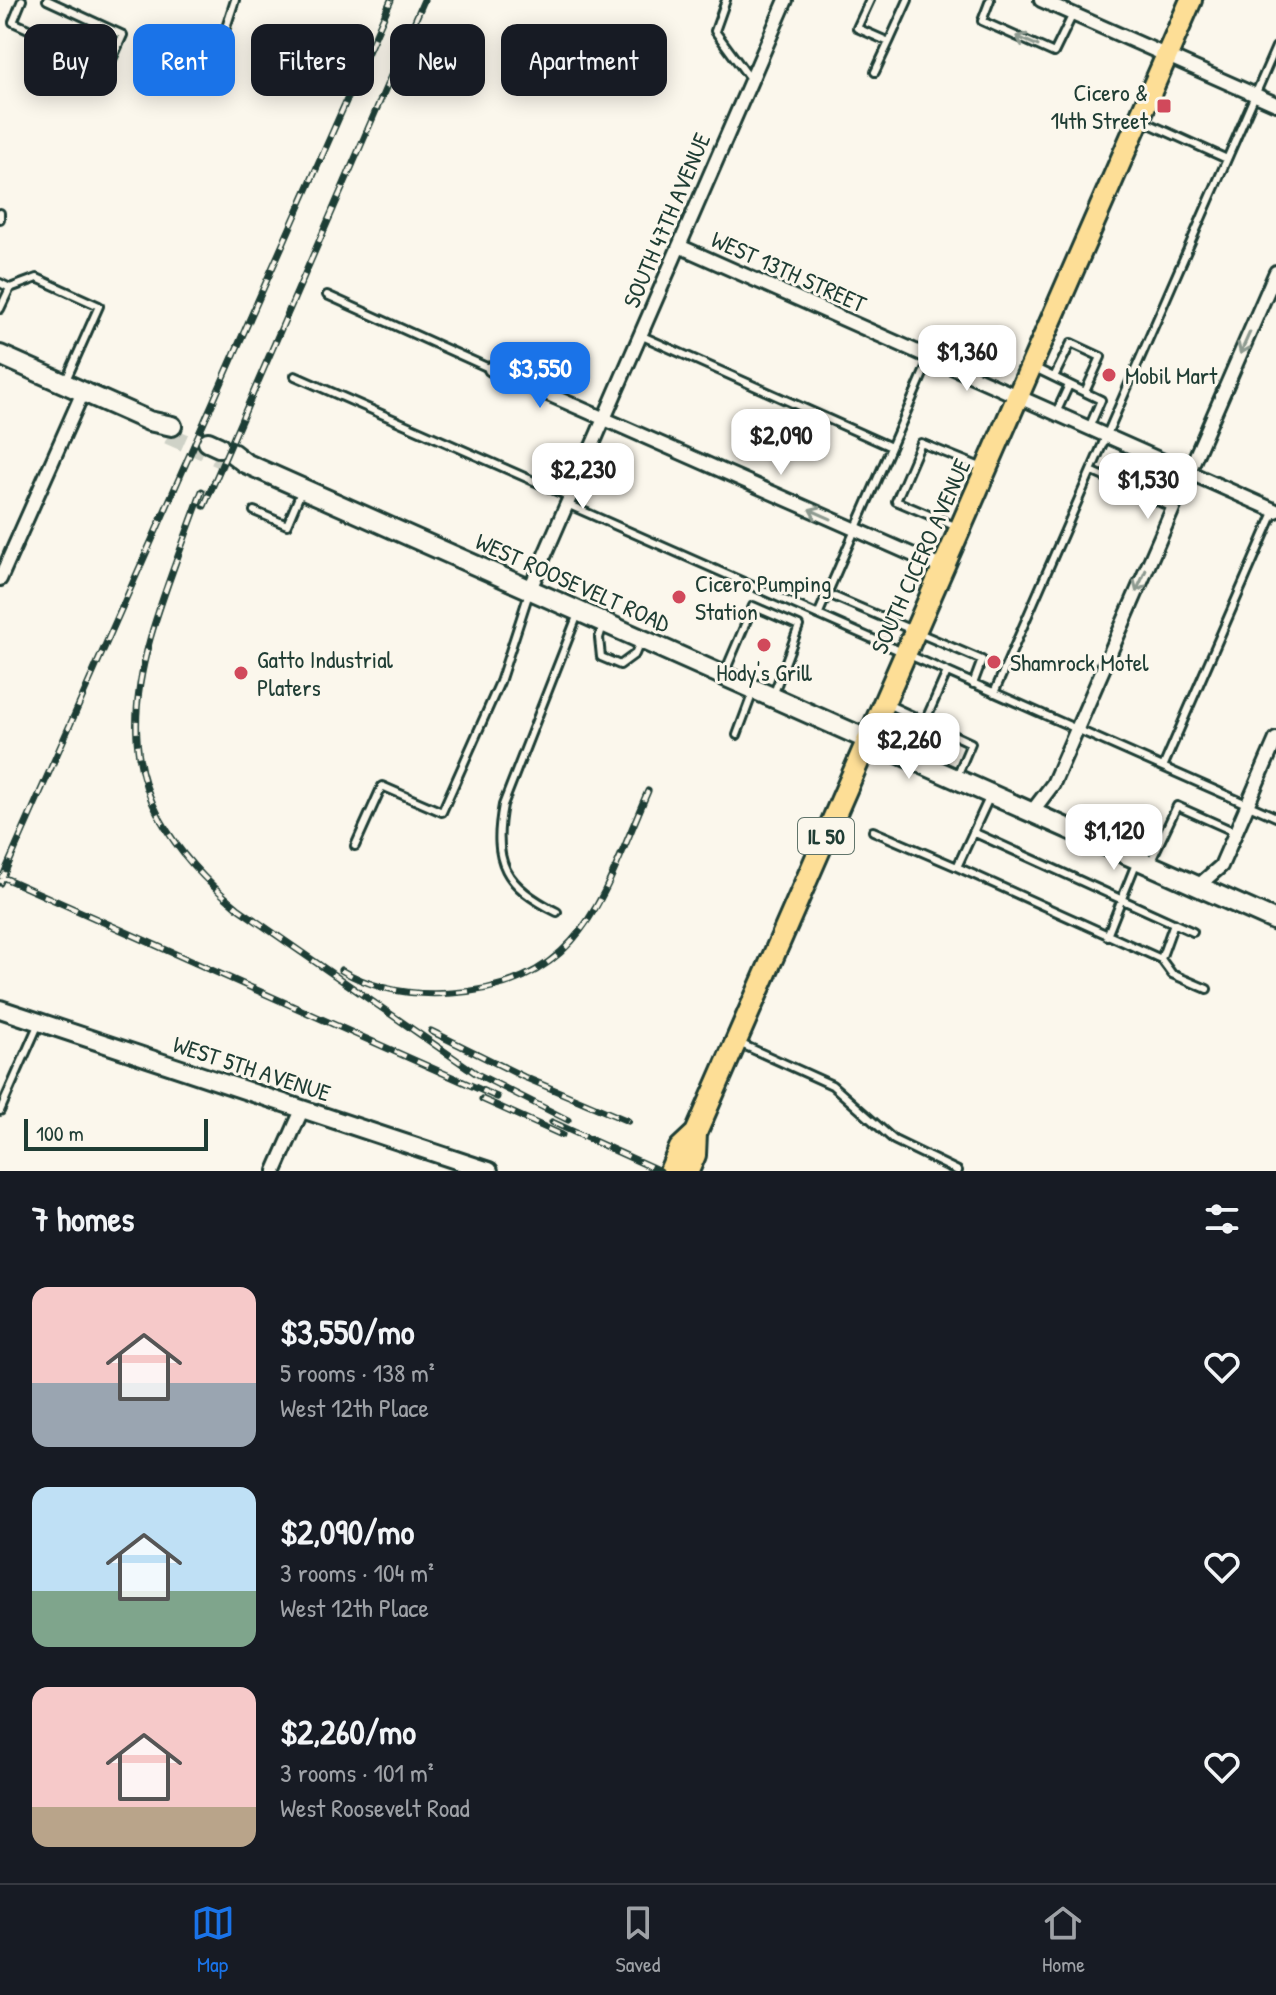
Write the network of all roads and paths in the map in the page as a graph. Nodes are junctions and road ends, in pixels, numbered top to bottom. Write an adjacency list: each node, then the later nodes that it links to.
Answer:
1 (22, 0): 2 (lane)
2 (47, 0)
3 (235, 0): 12 (lane)
4 (726, 0): 17 (lane)
5 (786, 0): 17 (street, SOUTH 47TH AVENUE)
6 (870, 0): 13 (lane)
7 (908, 0): 13 (lane)
8 (990, 0): 11 (lane, one-way to 8)
9 (1041, 0): 11 (street)
10 (1191, 0): 15 (main road, SOUTH CICERO AVENUE / IL 50)
11 (1073, 14): 15 (street)
12 (227, 24)
13 (889, 42): 16 (lane)
14 (1276, 47): 18 (lane)
15 (1166, 56): 18 (street); 20 (main road, SOUTH CICERO AVENUE / IL 50)
16 (875, 72)
17 (751, 80): 24 (street, SOUTH 47TH AVENUE)
18 (1255, 95): 19 (street); 21 (lane)
19 (1276, 104)
20 (1139, 119): 21 (lane); 33 (main road, SOUTH CICERO AVENUE / IL 50)
21 (1227, 159): 46 (lane)
22 (0, 213): 23 (lane)
23 (0, 219)
24 (679, 246): 30 (street, SOUTH 47TH AVENUE); 32 (street, WEST 13TH STREET)
25 (1276, 272): 51 (street, one-way to 51)
26 (0, 283): 27 (lane)
27 (10, 288): 29 (lane); 37 (lane)
28 (327, 295): 34 (lane)
29 (0, 309)
30 (640, 335): 43 (street, SOUTH 47TH AVENUE); 47 (lane)
31 (0, 355): 37 (main road)
32 (930, 358): 41 (street, WEST 13TH STREET); 47 (lane)
33 (1031, 366): 36 (lane); 41 (main road, SOUTH CICERO AVENUE / IL 50)
34 (491, 369): 43 (street)
35 (295, 376): 53 (lane)
36 (1054, 377): 38 (lane); 40 (lane)
37 (65, 383): 39 (main road)
38 (1069, 385): 40 (lane); 42 (lane)
39 (83, 392): 45 (main road); 59 (street)
40 (1085, 392): 44 (lane)
41 (1018, 396): 42 (street, WEST 13TH STREET); 49 (main road, SOUTH CICERO AVENUE / IL 50)
42 (1056, 413): 44 (street, WEST 13TH STREET)
43 (604, 419): 53 (street, SOUTH 47TH AVENUE); 57 (street, one-way to 43)
44 (1089, 428): 46 (street, WEST 13TH STREET)
45 (170, 431)
46 (1107, 436): 50 (lane); 51 (street, WEST 13TH STREET)
47 (891, 447): 57 (lane)
48 (222, 453): 52 (main road, WEST ROOSEVELT ROAD)
49 (986, 469): 58 (main road, SOUTH CICERO AVENUE / IL 50); 58 (lane)
50 (1091, 471): 54 (lane); 74 (lane)
51 (1189, 472): 54 (street); 55 (street, WEST 13TH STREET)
52 (303, 489): 56 (lane); 62 (main road, WEST ROOSEVELT ROAD)
53 (568, 501): 62 (street, SOUTH 47TH AVENUE); 65 (lane)
54 (1173, 508): 78 (street, one-way to 78)
55 (1275, 509): 83 (lane)
56 (254, 511)
57 (855, 529): 60 (street); 65 (lane)
58 (960, 529): 60 (main road, SOUTH CICERO AVENUE / IL 50)
59 (4, 558): 61 (street)
60 (943, 568): 67 (main road, SOUTH CICERO AVENUE / IL 50)
61 (0, 579)
62 (530, 589): 64 (main road, WEST ROOSEVELT ROAD); 92 (lane)
63 (835, 597): 67 (lane)
64 (579, 611): 66 (main road, WEST ROOSEVELT ROAD); 97 (lane)
65 (818, 615): 69 (lane)
66 (604, 622): 68 (main road, WEST ROOSEVELT ROAD); 68 (lane)
67 (916, 629): 69 (main road, SOUTH CICERO AVENUE / IL 50); 72 (lane)
68 (641, 638): 71 (main road, WEST ROOSEVELT ROAD)
69 (906, 654): 70 (lane); 76 (main road, SOUTH CICERO AVENUE / IL 50)
70 (947, 672): 72 (lane); 77 (lane)
71 (723, 675): 73 (main road, WEST ROOSEVELT ROAD); 75 (lane)
72 (973, 684): 74 (lane)
73 (754, 689): 75 (main road, WEST ROOSEVELT ROAD); 79 (lane)
74 (994, 693): 78 (lane)
75 (772, 696): 81 (main road, WEST ROOSEVELT ROAD)
76 (884, 703): 77 (lane); 81 (main road, SOUTH CICERO AVENUE / IL 50)
77 (925, 721): 82 (lane); 84 (lane)
78 (1076, 729): 83 (lane); 87 (street)
79 (737, 735)
80 (1276, 739): 86 (street)
81 (868, 740): 82 (main road, WEST ROOSEVELT ROAD); 106 (main road, SOUTH CICERO AVENUE / IL 50)
82 (908, 758): 84 (main road, WEST ROOSEVELT ROAD)
83 (1163, 767): 86 (lane)
84 (956, 779): 85 (main road, WEST ROOSEVELT ROAD)
85 (990, 794): 87 (main road, WEST ROOSEVELT ROAD); 90 (lane)
86 (1247, 805): 88 (lane); 91 (street)
87 (1031, 813): 93 (main road, WEST ROOSEVELT ROAD)
88 (1276, 817)
89 (873, 831): 94 (lane)
90 (973, 832): 94 (lane); 96 (lane)
91 (1235, 832): 93 (lane); 95 (street)
92 (355, 846)
93 (1144, 862): 95 (main road, WEST ROOSEVELT ROAD); 96 (lane)
94 (957, 867): 101 (lane)
95 (1198, 886): 98 (main road, WEST ROOSEVELT ROAD)
96 (1123, 899): 99 (lane); 101 (lane)
97 (557, 912)
98 (1276, 921)
99 (1174, 923): 100 (lane); 102 (lane)
100 (1193, 932)
101 (1107, 936): 102 (lane)
102 (1161, 959): 103 (lane)
103 (1207, 989)
104 (0, 1009): 105 (street, WEST 5TH AVENUE)
105 (40, 1022): 107 (street, WEST 5TH AVENUE); 108 (lane)
106 (736, 1042): 109 (main road, SOUTH CICERO AVENUE / IL 50); 114 (lane)
107 (302, 1110): 110 (street); 111 (street, WEST 5TH AVENUE)
108 (0, 1111)
109 (696, 1133): 112 (main road, SOUTH CICERO AVENUE / IL 50); 113 (main road, SOUTH CICERO AVENUE / IL 50)
110 (275, 1171)
111 (489, 1171)
112 (670, 1171)
113 (688, 1171)
114 (958, 1171)

